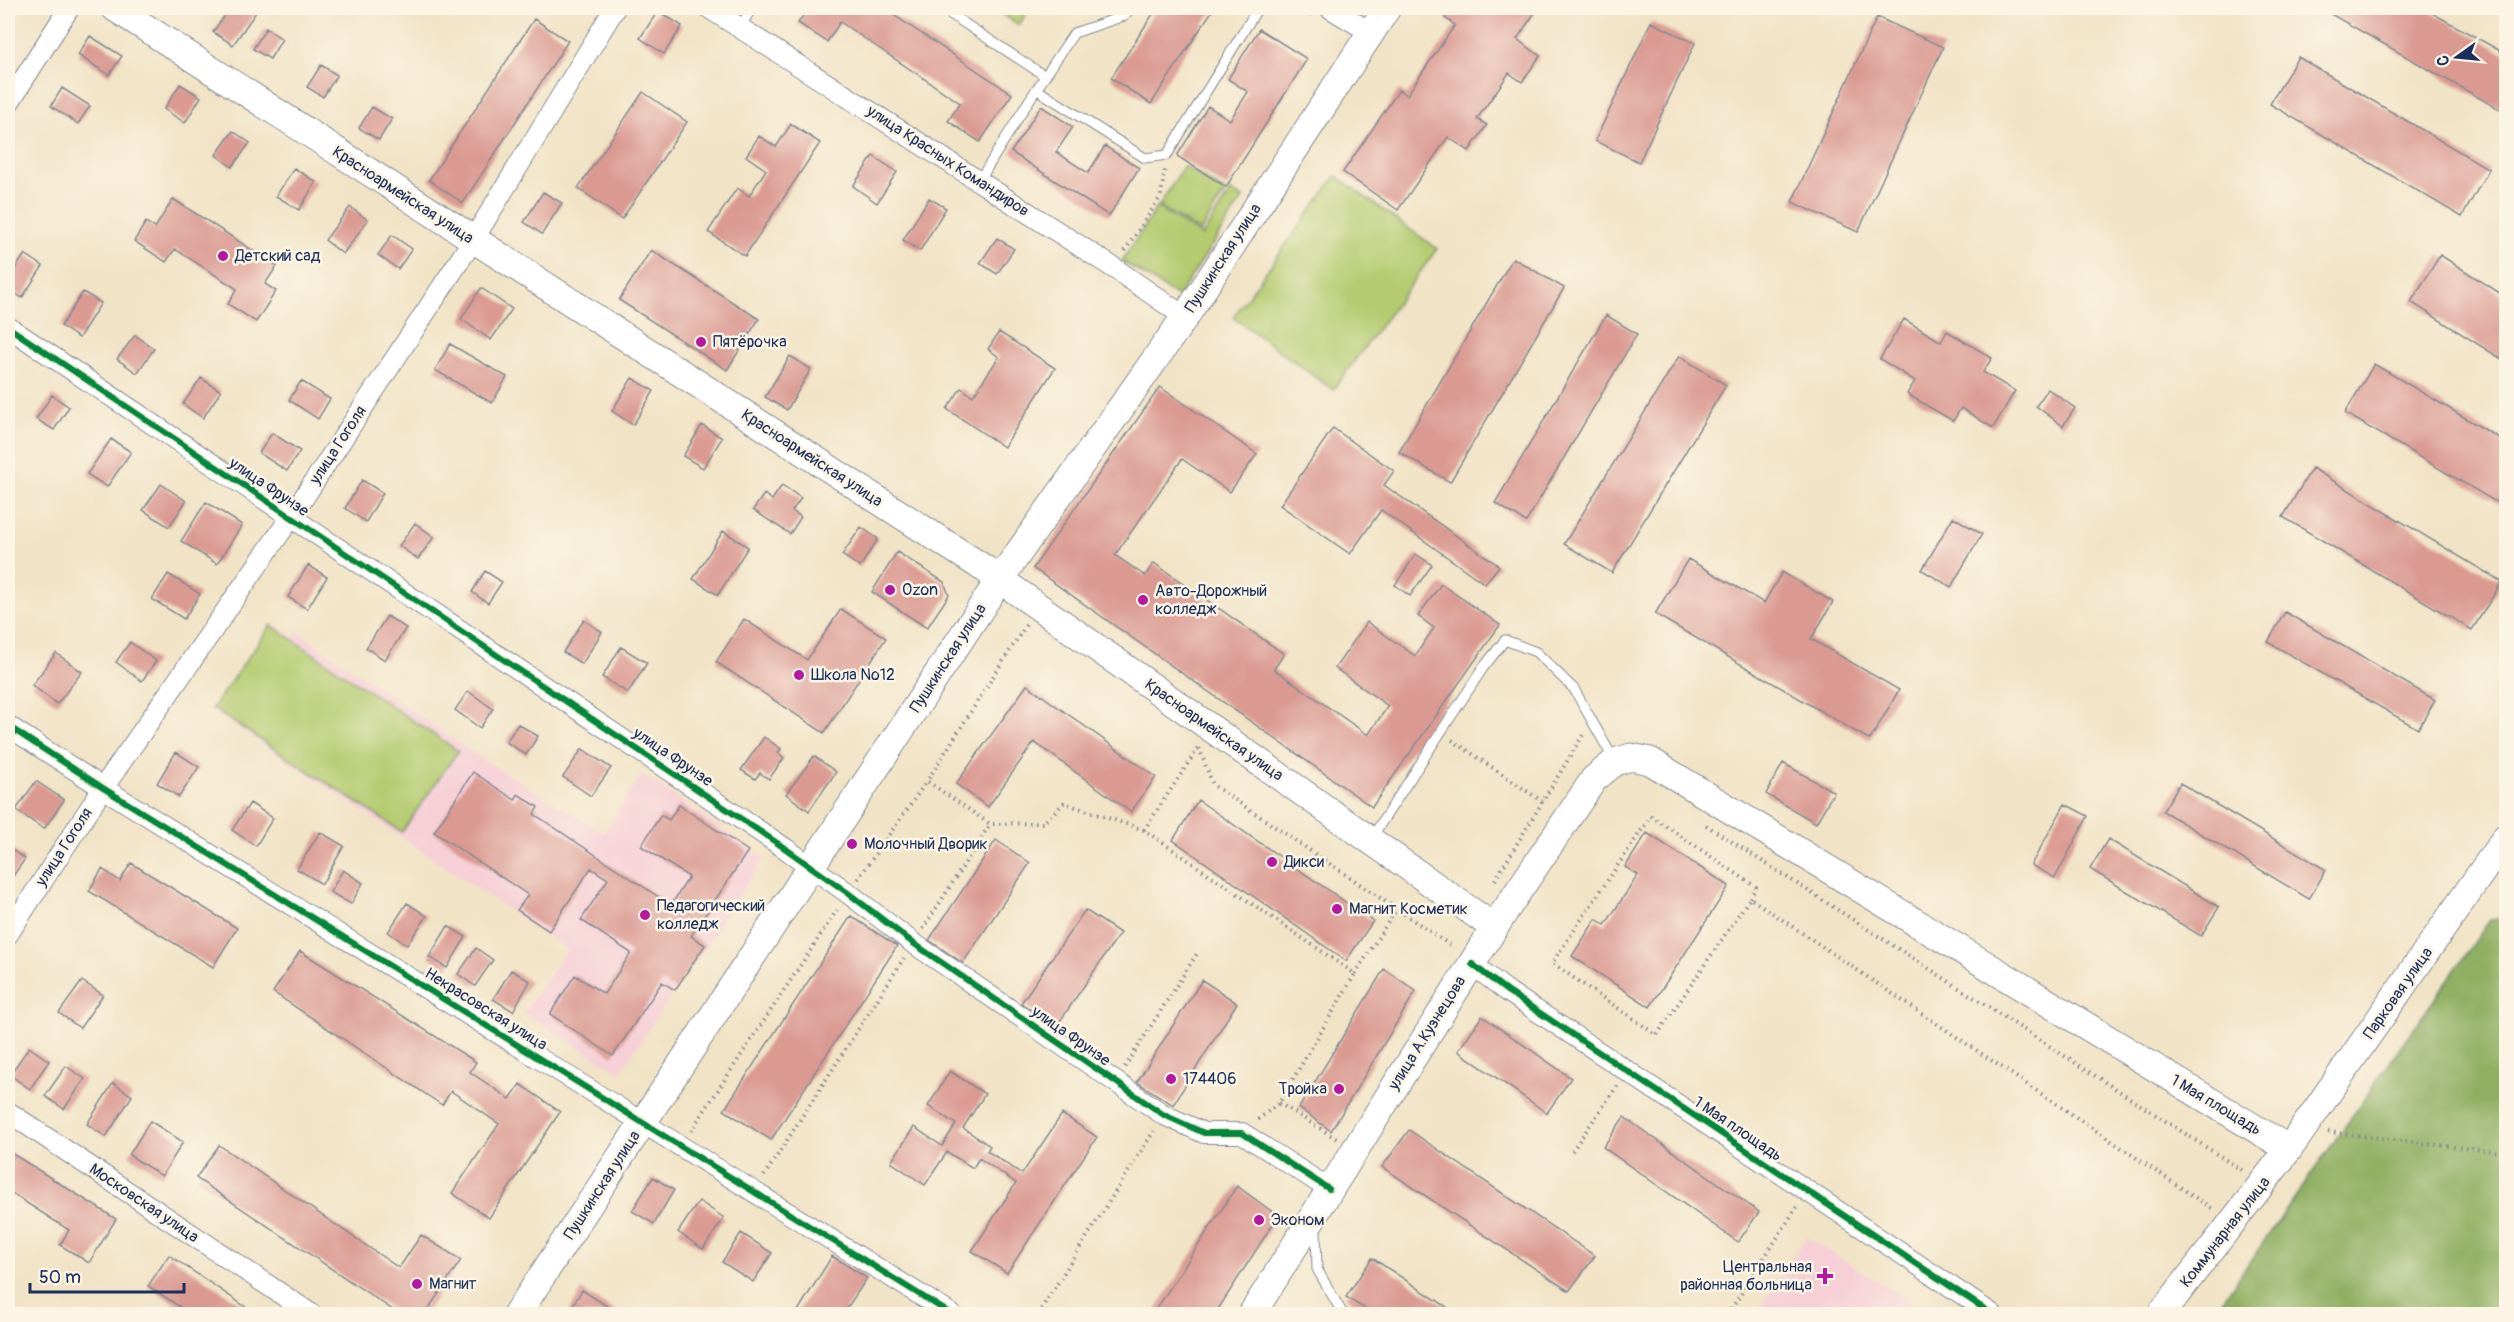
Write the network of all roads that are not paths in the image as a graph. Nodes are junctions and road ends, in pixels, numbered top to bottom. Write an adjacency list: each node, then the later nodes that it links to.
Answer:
1 (69, 8): 15 (street)
2 (115, 8): 17 (main road, Красноармейская улица)
3 (615, 8): 17 (street, улица Гоголя)
4 (709, 8): 11 (street, улица Красных Командиров)
5 (752, 8): 11 (lane)
6 (941, 8): 13 (lane)
7 (1131, 8): 13 (lane)
8 (1258, 8): 14 (lane)
9 (1330, 8): 12 (street)
10 (1387, 8): 12 (main road, Пушкинская улица)
11 (740, 27): 16 (street, улица Красных Командиров)
12 (1370, 32): 18 (main road, Пушкинская улица)
13 (1045, 76): 14 (lane)
14 (1036, 89): 16 (lane)
15 (8, 104)
16 (979, 181): 18 (street, улица Красных Командиров)
17 (473, 240): 20 (street, улица Гоголя); 21 (main road, Красноармейская улица)
18 (1185, 316): 21 (main road, Пушкинская улица)
19 (8, 327): 20 (street, улица Фрунзе)
20 (291, 518): 24 (street, улица Гоголя); 27 (street, улица Фрунзе)
21 (1000, 579): 26 (main road, Красноармейская улица); 27 (main road, Пушкинская улица)
22 (8, 726): 24 (street, Некрасовская улица)
23 (1616, 762): 26 (lane); 28 (main road, улица А.Кузнецова); 33 (main road, 1 Мая площадь)
24 (103, 788): 29 (street, улица Гоголя); 32 (street, Некрасовская улица)
25 (2506, 839): 33 (main road, Парковая улица)
26 (1370, 840): 28 (main road, Красноармейская улица)
27 (811, 866): 32 (main road, Пушкинская улица); 34 (street, улица Фрунзе)
28 (1495, 928): 30 (main road, улица А.Кузнецова)
29 (8, 934)
30 (1462, 956): 34 (main road, улица А.Кузнецова); 40 (street, 1 Мая площадь)
31 (8, 1112): 35 (street, Московская улица)
32 (643, 1123): 36 (main road, Пушкинская улица); 37 (street, Некрасовская улица)
33 (2289, 1149): 41 (main road, Коммунарная улица)
34 (1322, 1200): 38 (main road, улица А.Кузнецова); 39 (lane)
35 (311, 1314)
36 (517, 1314)
37 (951, 1314)
38 (1252, 1314)
39 (1343, 1314)
40 (1992, 1314)
41 (2161, 1314)

